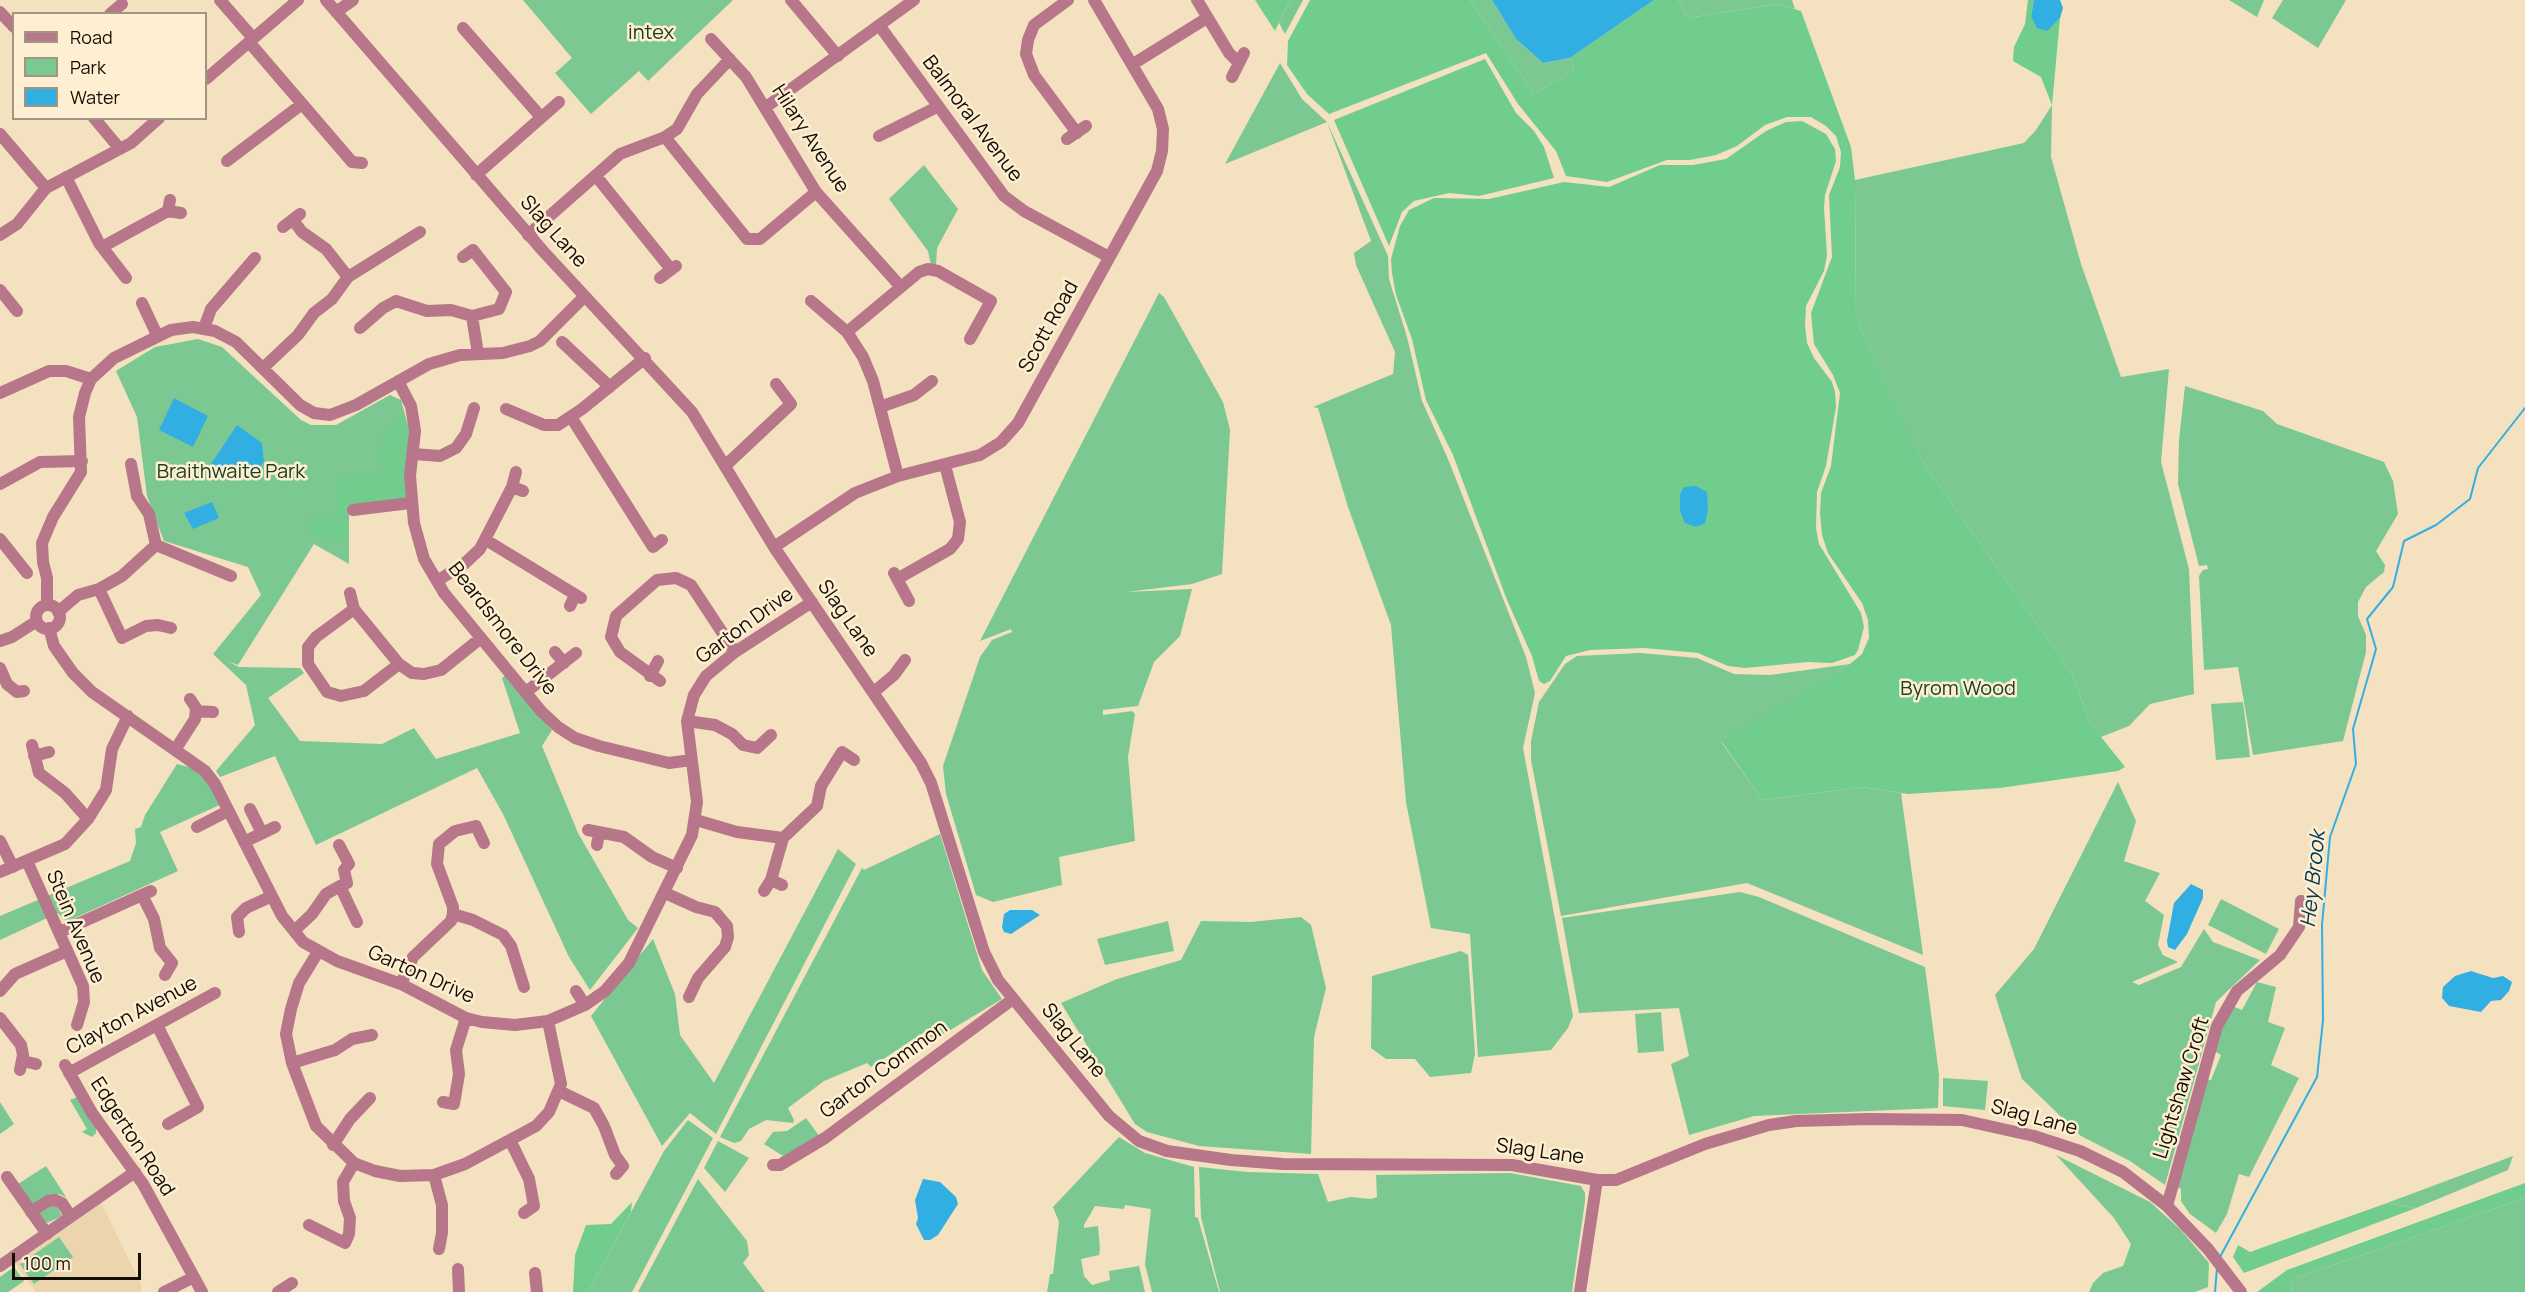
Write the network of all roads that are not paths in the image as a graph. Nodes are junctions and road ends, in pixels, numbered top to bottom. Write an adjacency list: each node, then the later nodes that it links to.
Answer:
1 (220, 0): 19 (street)
2 (298, 0): 19 (street)
3 (326, 0): 13 (street, Slag Lane)
4 (354, 0): 13 (street)
5 (791, 0): 20 (street)
6 (914, 0): 16 (street)
7 (1068, 0): 32 (street)
8 (1094, 0): 22 (street, Scott Road)
9 (1197, 0): 14 (street)
10 (126, 3): 12 (street)
11 (0, 12): 15 (street)
12 (113, 12)
13 (336, 12): 39 (street, Slag Lane)
14 (1207, 18): 22 (street); 23 (street)
15 (12, 25)
16 (879, 25): 20 (street); 28 (street, Balmoral Avenue)
17 (462, 26): 29 (street)
18 (711, 39): 21 (street, Hilary Avenue)
19 (251, 40): 24 (street); 26 (street)
20 (838, 56): 27 (street)
21 (730, 59): 27 (street, Hilary Avenue); 34 (street)
22 (1133, 64): 51 (street, Scott Road)
23 (1232, 77)
24 (207, 78)
25 (559, 102): 29 (street)
26 (302, 104): 37 (street); 38 (street)
27 (766, 107): 43 (street, Hilary Avenue)
28 (937, 107): 35 (street); 51 (street, Balmoral Avenue)
29 (541, 117): 39 (street)
30 (96, 120): 36 (street)
31 (156, 120): 36 (street)
32 (1077, 133)
33 (0, 134): 42 (street)
34 (665, 136): 40 (street); 43 (street)
35 (879, 137)
36 (120, 149): 41 (street)
37 (227, 161)
38 (362, 163)
39 (476, 175): 48 (street, Slag Lane)
40 (596, 176): 48 (street); 55 (street)
41 (66, 177): 42 (street); 49 (street)
42 (46, 188): 47 (street)
43 (816, 192): 56 (street, Hilary Avenue)
44 (173, 208): 49 (street)
45 (292, 220): 53 (street)
46 (420, 232): 53 (street)
47 (0, 235)
48 (528, 235): 58 (street, Slag Lane)
49 (102, 247): 54 (street)
50 (468, 250): 62 (street)
51 (1109, 257): 86 (street, Scott Road)
52 (255, 258): 63 (street)
53 (348, 277): 71 (street)
54 (126, 278)
55 (660, 278)
56 (901, 287): 65 (street); 67 (street)
57 (0, 290): 61 (street)
58 (584, 297): 69 (street); 70 (street, Slag Lane)
59 (811, 301): 65 (street)
60 (142, 303): 66 (street)
61 (17, 311)
62 (472, 316): 64 (street); 69 (street)
63 (204, 328): 66 (street); 71 (street)
64 (360, 328)
65 (847, 332): 78 (street)
66 (157, 335): 72 (street)
67 (970, 339)
68 (562, 342): 76 (street)
69 (478, 354): 73 (street)
70 (645, 358): 76 (street); 85 (street, Slag Lane)
71 (263, 368): 73 (street)
72 (91, 379): 77 (street); 83 (street)
73 (398, 381): 82 (street, Beardsmore Drive)
74 (932, 381): 78 (street)
75 (776, 384): 85 (street)
76 (610, 387): 81 (street)
77 (0, 393)
78 (880, 407): 88 (street)
79 (515, 409): 81 (street)
80 (469, 413): 82 (street)
81 (571, 417): 94 (street)
82 (414, 454): 90 (street, Beardsmore Drive)
83 (82, 461): 89 (street); 105 (street)
84 (130, 464): 95 (street)
85 (726, 465): 96 (street, Slag Lane)
86 (945, 465): 88 (street, Scott Road); 103 (street)
87 (516, 471): 93 (street)
88 (898, 476): 96 (street, Scott Road)
89 (0, 484)
90 (410, 503): 91 (street); 99 (street, Beardsmore Drive)
91 (353, 510)
92 (0, 539): 97 (street)
93 (486, 540): 99 (street); 102 (street)
94 (662, 540)
95 (156, 545): 98 (street); 100 (street)
96 (774, 547): 104 (street, Slag Lane)
97 (27, 573)
98 (231, 576)
99 (437, 581): 111 (street, Beardsmore Drive)
100 (99, 590): 107 (street); 110 (street)
101 (350, 593): 106 (street)
102 (575, 600)
103 (909, 601)
104 (812, 602): 113 (street, Garton Drive); 120 (street, Slag Lane)
105 (47, 605): 107 (street); 108 (street)
106 (354, 609): 117 (street); 117 (street)
107 (58, 612): 109 (street)
108 (37, 621): 109 (street); 112 (street)
109 (49, 628): 125 (street, Garton Drive)
110 (171, 628)
111 (481, 638): 117 (street); 119 (street, Beardsmore Drive)
112 (0, 641)
113 (735, 652): 116 (street); 126 (street, Garton Drive)
114 (576, 653): 119 (street)
115 (905, 660): 120 (street)
116 (658, 661)
117 (399, 664)
118 (0, 668): 121 (street)
119 (526, 692): 130 (street, Beardsmore Drive)
120 (874, 692): 168 (street, Slag Lane)
121 (19, 695)
122 (189, 699): 123 (street)
123 (196, 711): 124 (street); 128 (street)
124 (213, 712)
125 (129, 716): 128 (street, Garton Drive); 134 (street)
126 (687, 721): 127 (street); 130 (street, Garton Drive)
127 (771, 735)
128 (175, 750): 133 (street, Garton Drive)
129 (49, 752): 134 (street)
130 (691, 760): 135 (street, Garton Drive)
131 (854, 760): 140 (street)
132 (250, 808): 138 (street)
133 (228, 811): 137 (street); 142 (street, Garton Drive)
134 (88, 819): 145 (street)
135 (696, 820): 140 (street); 147 (street, Garton Drive)
136 (275, 826): 138 (street)
137 (206, 827)
138 (262, 833): 142 (street)
139 (595, 836): 147 (street)
140 (783, 838): 149 (street)
141 (0, 841): 146 (street)
142 (244, 842): 152 (street, Garton Drive)
143 (484, 843): 154 (street)
144 (339, 845): 150 (street)
145 (27, 861): 146 (street); 157 (street, Stein Avenue)
146 (13, 867): 148 (street)
147 (678, 868): 151 (street, Garton Drive)
148 (0, 872)
149 (773, 885)
150 (340, 886): 155 (street); 156 (street)
151 (665, 893): 167 (street); 169 (street, Garton Drive)
152 (272, 896): 156 (street, Garton Drive); 158 (street)
153 (2301, 900): 194 (street, Lightshaw Croft)
154 (453, 914): 162 (street); 163 (street)
155 (357, 922)
156 (294, 931): 160 (street, Garton Drive)
157 (60, 932): 159 (street, Stein Avenue); 161 (street)
158 (239, 932)
159 (67, 951): 164 (street); 170 (street, Stein Avenue)
160 (318, 952): 163 (street, Garton Drive); 178 (street)
161 (165, 975)
162 (507, 981)
163 (401, 984): 173 (street, Garton Drive)
164 (0, 991)
165 (576, 991): 169 (street)
166 (215, 993): 176 (street, Clayton Avenue)
167 (689, 999)
168 (1013, 999): 188 (street, Garton Common); 193 (street, Slag Lane)
169 (585, 1005): 174 (street, Garton Drive)
170 (83, 1007): 171 (street, Stein Avenue); 175 (street, Stein Avenue)
171 (97, 1011)
172 (0, 1018): 179 (street)
173 (466, 1018): 174 (street, Garton Drive); 183 (street)
174 (548, 1021): 181 (street)
175 (77, 1025)
176 (157, 1025): 180 (street, Clayton Avenue); 184 (street)
177 (372, 1035): 178 (street)
178 (292, 1063): 186 (street)
179 (36, 1064)
180 (67, 1069): 190 (street, Edgerton Road)
181 (559, 1091): 185 (street); 189 (street)
182 (370, 1098): 186 (street)
183 (453, 1106)
184 (168, 1124)
185 (510, 1140): 191 (street); 195 (street)
186 (333, 1144): 187 (street)
187 (354, 1163): 191 (street); 198 (street)
188 (773, 1166)
189 (624, 1170)
190 (135, 1172): 197 (street); 204 (street, Edgerton Road)
191 (434, 1175): 200 (street)
192 (7, 1177): 196 (street)
193 (1597, 1180): 194 (street, Slag Lane); 211 (street)
194 (2167, 1206): 212 (street, Slag Lane)
195 (534, 1208)
196 (32, 1212): 197 (street); 199 (street)
197 (72, 1217): 199 (street)
198 (309, 1225)
199 (47, 1234): 201 (street)
200 (438, 1249)
201 (0, 1266)
202 (458, 1269): 209 (street)
203 (535, 1273): 210 (street)
204 (192, 1278): 206 (street); 207 (street, Edgerton Road)
205 (292, 1283): 208 (street)
206 (164, 1292)
207 (202, 1292)
208 (278, 1292)
209 (459, 1292)
210 (537, 1292)
211 (1580, 1292)
212 (2241, 1292)

